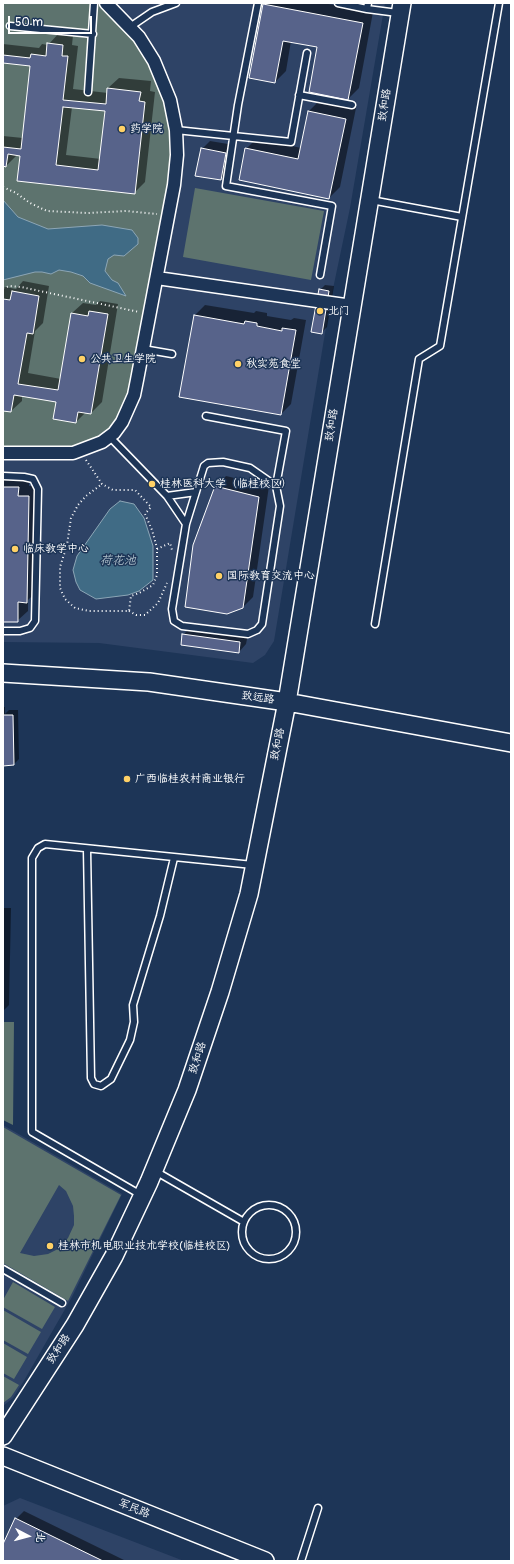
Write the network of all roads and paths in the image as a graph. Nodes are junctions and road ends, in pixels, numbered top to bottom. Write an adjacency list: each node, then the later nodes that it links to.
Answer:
1 (94, 3): 11 (lane)
2 (106, 3): 10 (street)
3 (176, 3): 10 (lane)
4 (258, 3): 17 (lane)
5 (338, 3): 7 (lane)
6 (499, 3): 21 (lane)
7 (368, 6): 8 (lane)
8 (401, 8): 19 (main road, 致和路)
9 (10, 26): 11 (lane)
10 (130, 27): 16 (street)
11 (93, 34): 13 (lane)
12 (307, 53): 14 (lane)
13 (88, 92)
14 (299, 95): 15 (lane); 17 (lane)
15 (352, 105)
16 (176, 130): 17 (lane); 20 (street)
17 (233, 136): 22 (lane)
18 (3, 187): 20 (path)
19 (369, 200): 21 (lane); 25 (main road, 致和路)
20 (169, 214): 23 (street)
21 (462, 217): 43 (lane)
22 (320, 275)
23 (157, 278): 25 (street); 26 (street)
24 (3, 288): 26 (path)
25 (352, 306): 46 (main road, 致和路)
26 (150, 315): 27 (street)
27 (143, 349): 28 (lane); 30 (street)
28 (172, 354)
29 (206, 416): 35 (lane)
30 (109, 436): 31 (street); 37 (lane)
31 (81, 450): 32 (street); 34 (path)
32 (3, 453)
33 (3, 476): 44 (lane)
34 (102, 484): 39 (path); 42 (path)
35 (276, 486): 36 (lane); 38 (lane)
36 (196, 492): 37 (lane); 38 (lane)
37 (167, 496): 38 (lane)
38 (186, 524)
39 (157, 549): 40 (path); 42 (path)
40 (172, 551)
41 (168, 580): 42 (path)
42 (129, 611)
43 (375, 624)
44 (3, 631)
45 (3, 673): 46 (main road, 致远路)
46 (287, 702): 47 (main road, 致远路); 50 (main road, 致和路)
47 (511, 743)
48 (87, 850): 49 (lane); 49 (lane); 52 (lane)
49 (174, 858): 50 (lane)
50 (254, 865): 51 (main road, 致和路)
51 (154, 1170): 52 (main road, 致和路); 53 (lane)
52 (142, 1196): 56 (main road, 致和路)
53 (244, 1222): 53 (lane)
54 (3, 1269): 55 (lane)
55 (62, 1303)
56 (3, 1436)
57 (3, 1456): 61 (main road, 军民路)
58 (3, 1469): 60 (main road, 军民路)
59 (318, 1508): 62 (lane)
60 (238, 1561)
61 (265, 1561)
62 (301, 1561)

